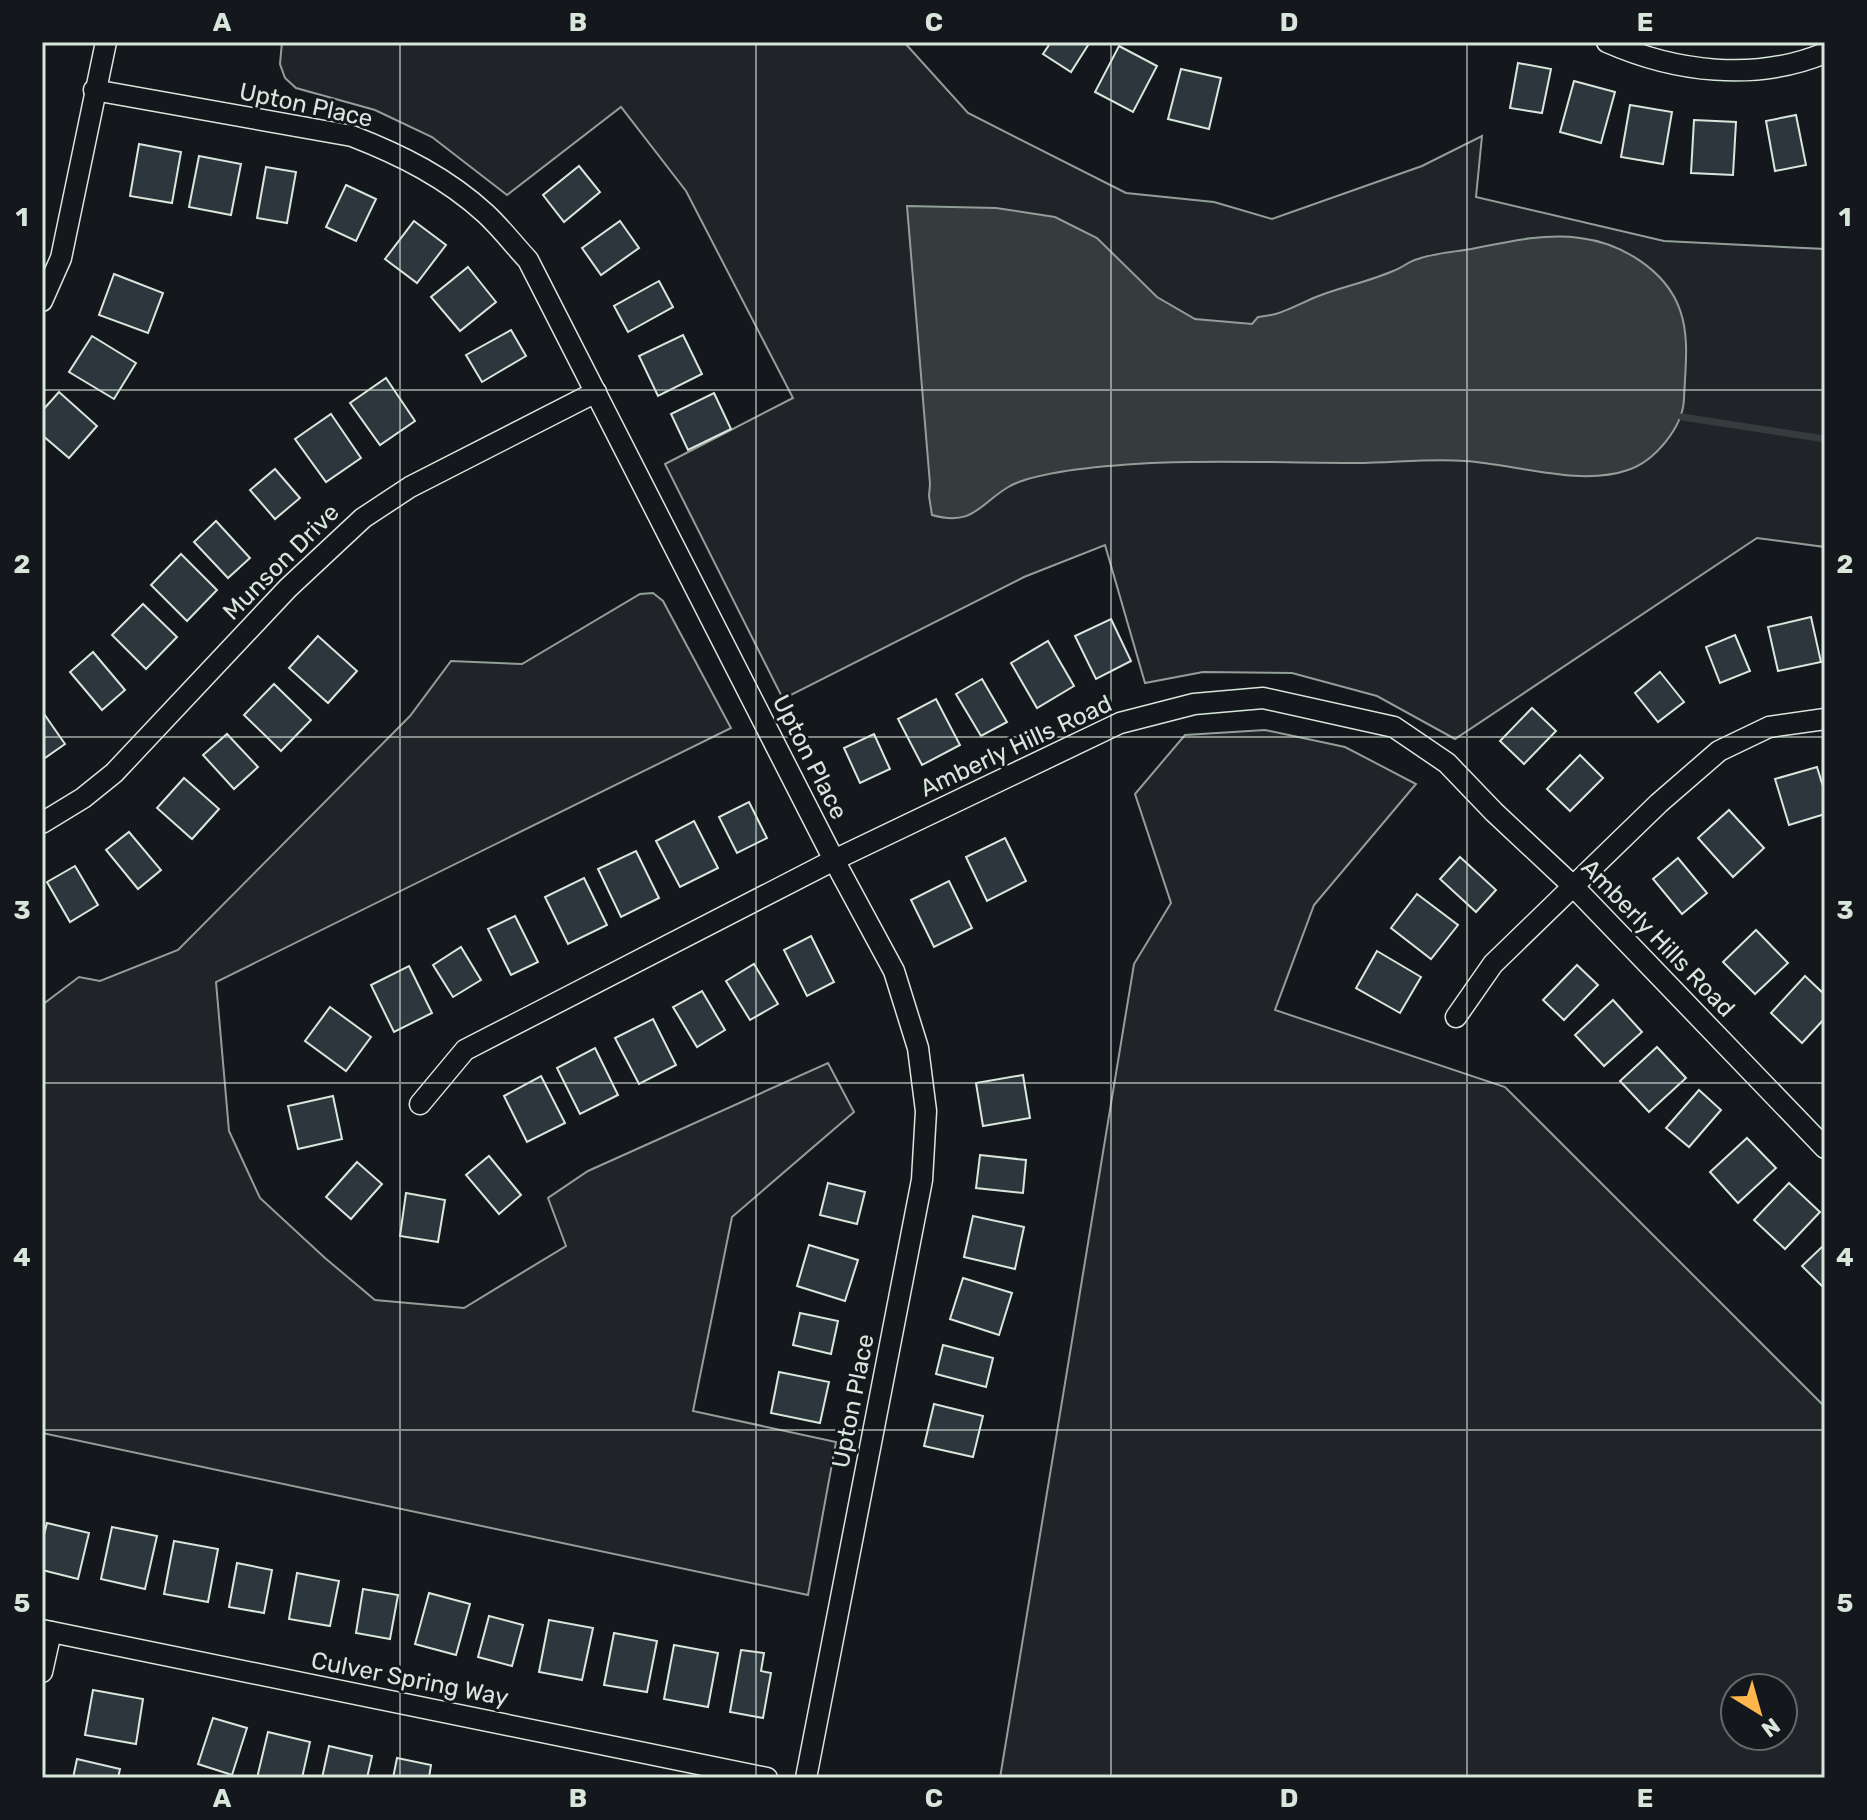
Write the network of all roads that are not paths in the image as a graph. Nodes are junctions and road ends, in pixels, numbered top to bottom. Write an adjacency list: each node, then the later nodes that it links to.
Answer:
1 (106, 42): 4 (street)
2 (1607, 42): 3 (street)
3 (1825, 53)
4 (94, 90): 5 (street); 6 (street, Upton Place)
5 (42, 301)
6 (596, 392): 8 (street, Munson Drive); 9 (street, Upton Place)
7 (1825, 719): 10 (street)
8 (42, 823)
9 (834, 860): 10 (street, Amberly Hills Road); 12 (street, Amberly Hills Road); 17 (street, Upton Place)
10 (1573, 886): 11 (street); 13 (street, Amberly Hills Road)
11 (1456, 1017)
12 (420, 1104)
13 (1825, 1148)
14 (46, 1631): 15 (street); 16 (street, Culver Spring Way)
15 (42, 1672)
16 (767, 1778)
17 (806, 1778)

